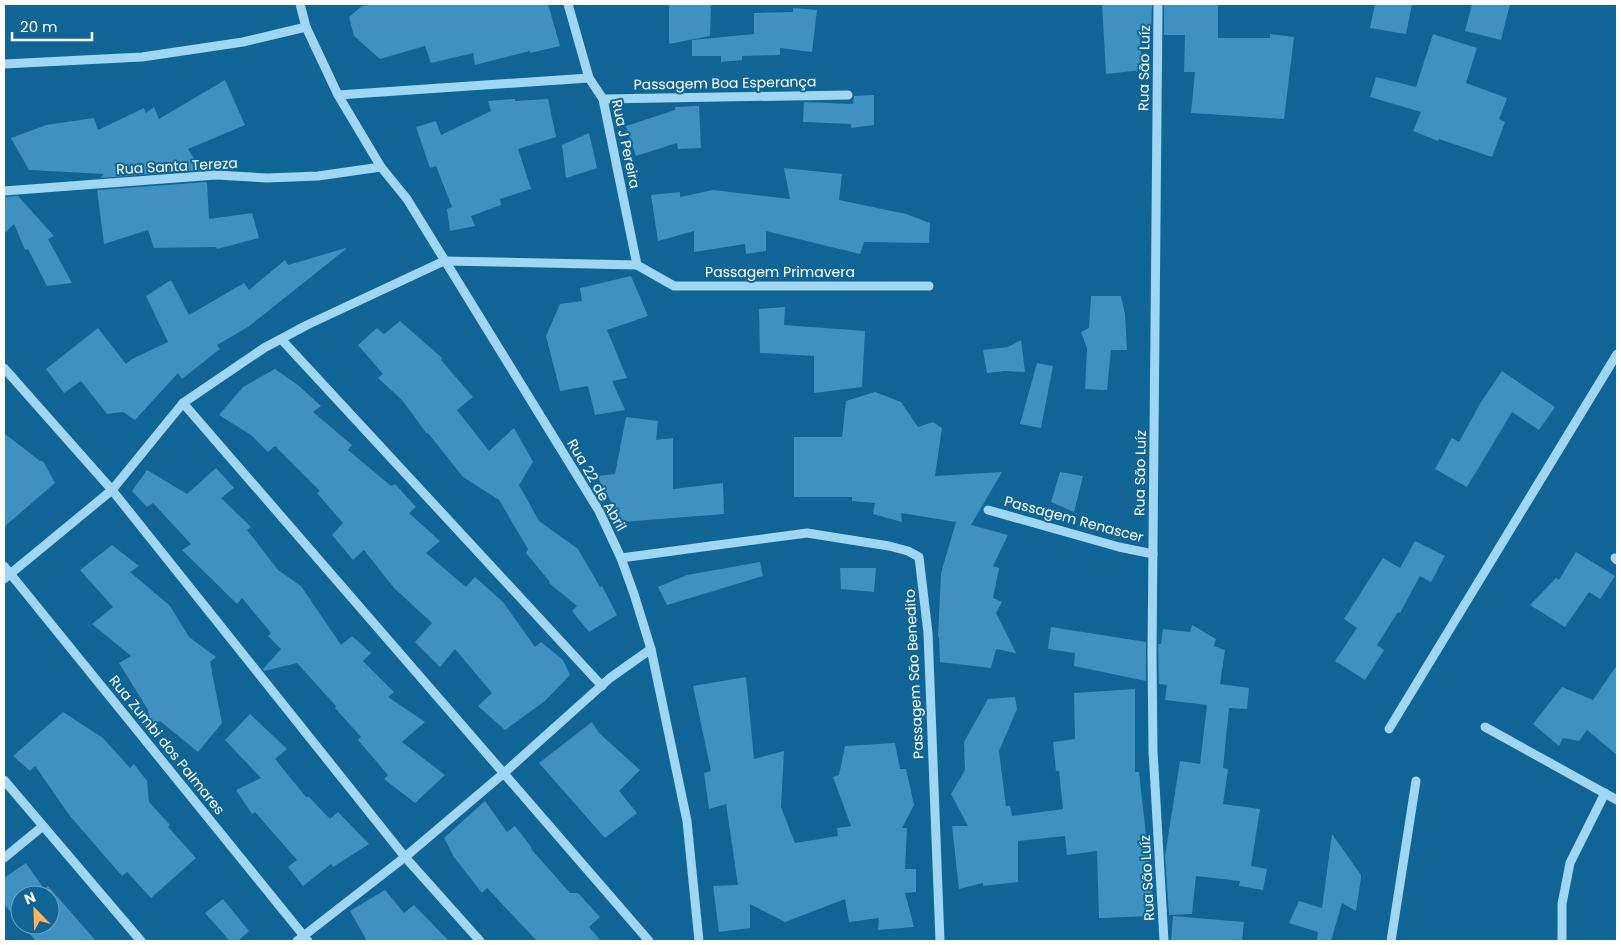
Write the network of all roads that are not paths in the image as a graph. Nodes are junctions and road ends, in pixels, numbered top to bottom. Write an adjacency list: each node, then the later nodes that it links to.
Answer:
1 (300, 4): 4 (street, Rua 22 de Abril)
2 (568, 4): 6 (street, Rua J Pereira)
3 (1158, 4): 21 (street, Rua São Luíz)
4 (306, 27): 5 (street); 7 (street, Rua 22 de Abril)
5 (4, 64)
6 (589, 78): 7 (street); 9 (street, Rua J Pereira)
7 (338, 95): 10 (street, Rua 22 de Abril)
8 (848, 95): 9 (street, Passagem Boa Esperança)
9 (603, 99): 13 (street, Rua J Pereira)
10 (381, 167): 11 (street, Rua Santa Tereza); 12 (street, Rua 22 de Abril)
11 (4, 191)
12 (444, 262): 13 (street); 15 (street); 22 (street, Rua 22 de Abril)
13 (637, 265): 14 (street, Passagem Primavera)
14 (929, 286)
15 (281, 339): 18 (street); 26 (street)
16 (1617, 354): 28 (street)
17 (4, 368): 19 (street)
18 (183, 403): 19 (street); 29 (street)
19 (112, 490): 24 (street); 35 (street)
20 (988, 510): 21 (street, Passagem Renascer)
21 (1153, 554): 43 (street, Rua São Luíz)
22 (621, 558): 25 (street, Rua 22 de Abril); 42 (street, Passagem São Benedito)
23 (4, 566): 24 (street, Rua Zumbi dos Palmares)
24 (7, 576): 37 (street, Rua Zumbi dos Palmares)
25 (651, 649): 26 (street); 41 (street, Rua 22 de Abril)
26 (602, 686): 29 (street)
27 (1485, 727): 32 (street)
28 (1389, 729)
29 (504, 773): 35 (street); 40 (street)
30 (4, 780): 34 (street)
31 (1416, 780): 44 (street)
32 (1605, 793): 33 (street); 45 (street)
33 (1617, 800)
34 (43, 826): 36 (street); 38 (street)
35 (405, 857): 37 (street); 39 (street)
36 (4, 858)
37 (303, 939)
38 (141, 941)
39 (480, 941)
40 (649, 941)
41 (699, 941)
42 (940, 941)
43 (1164, 941)
44 (1391, 941)
45 (1562, 941)

